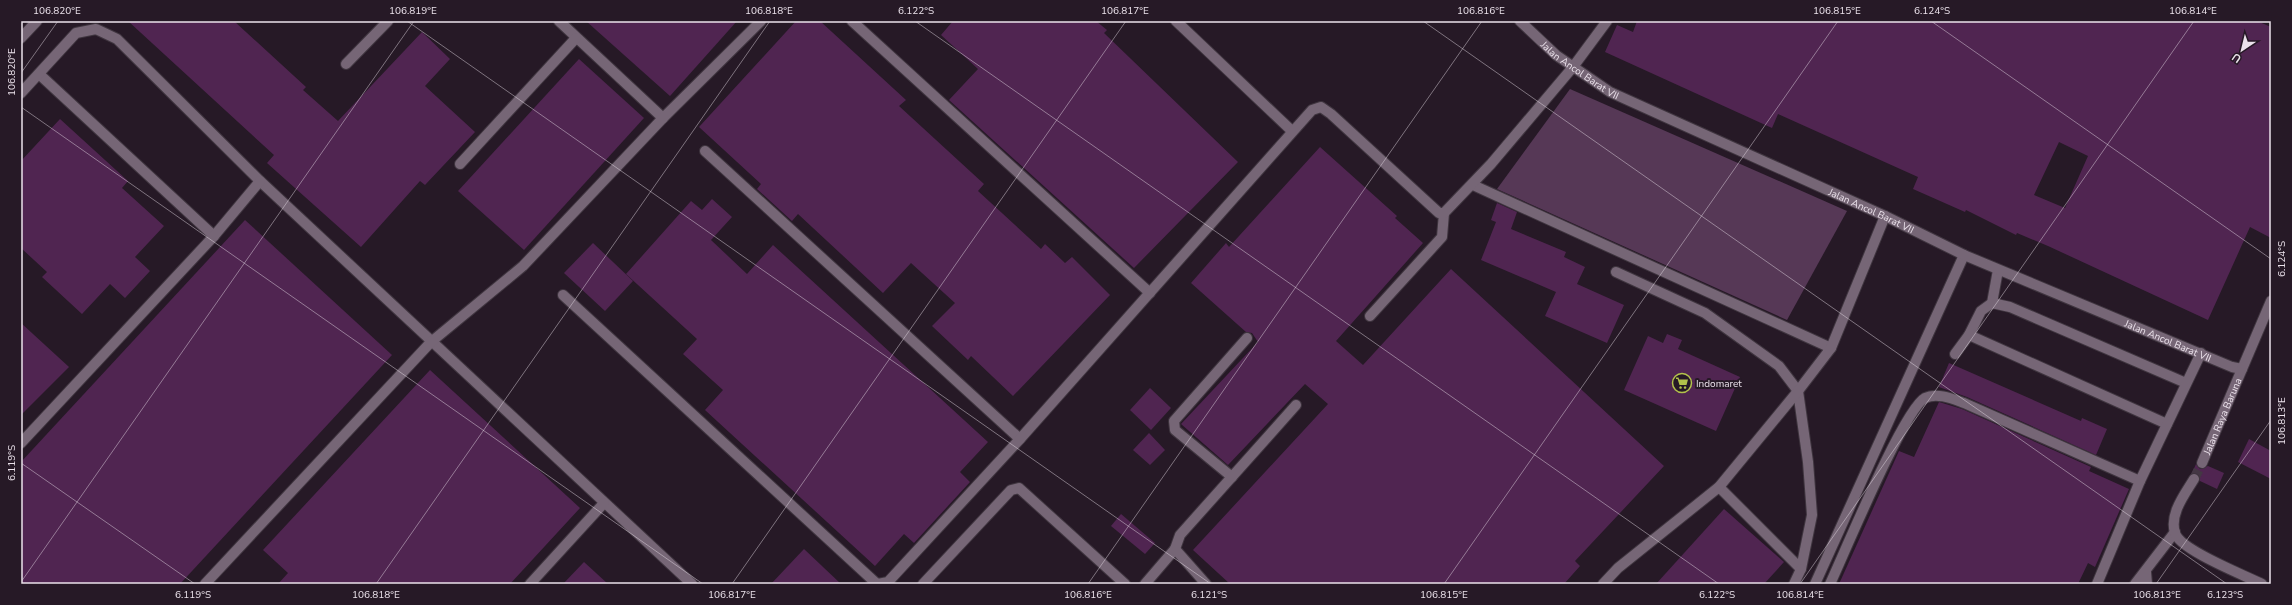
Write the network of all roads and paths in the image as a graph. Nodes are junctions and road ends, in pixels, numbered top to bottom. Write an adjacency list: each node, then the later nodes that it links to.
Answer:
1 (37, 21): 9 (street)
2 (388, 21): 11 (street)
3 (559, 21): 10 (street)
4 (760, 21): 15 (street)
5 (852, 21): 27 (street)
6 (1176, 21): 16 (street)
7 (1520, 21): 12 (street, Jalan Ancol Barat VII)
8 (1607, 21): 12 (street)
9 (21, 38)
10 (576, 38): 15 (street); 18 (street)
11 (346, 64)
12 (1572, 67): 20 (street); 22 (street, Jalan Ancol Barat VII)
13 (39, 74): 14 (street); 19 (street); 23 (street)
14 (21, 93)
15 (663, 118): 34 (street)
16 (1292, 131): 21 (street); 27 (street)
17 (705, 151): 43 (street)
18 (460, 164)
19 (260, 181): 23 (street); 34 (street)
20 (1473, 185): 21 (street); 35 (street)
21 (1444, 213): 31 (street)
22 (1886, 216): 24 (street, Jalan Ancol Barat VII); 35 (street)
23 (214, 236): 44 (street)
24 (1964, 255): 25 (street, Jalan Ancol Barat VII); 65 (street)
25 (1998, 270): 30 (street); 36 (street, Jalan Ancol Barat VII)
26 (1616, 272): 40 (street)
27 (1150, 293): 43 (street)
28 (563, 295): 58 (street)
29 (2271, 301): 38 (street, Jalan Raya Baruna)
30 (1992, 304): 32 (street); 39 (street)
31 (1370, 316)
32 (1969, 335): 37 (street); 42 (street)
33 (1247, 338): 46 (street)
34 (432, 342): 50 (street); 55 (street)
35 (1831, 348): 40 (street)
36 (2200, 353): 38 (street, Jalan Ancol Barat VII); 39 (street)
37 (1955, 354)
38 (2242, 369): 45 (street, Jalan Raya Baruna)
39 (2186, 383): 42 (street)
40 (1798, 391): 49 (street); 53 (street)
41 (1296, 405): 46 (street)
42 (2167, 424): 48 (street)
43 (1020, 439): 58 (street)
44 (21, 443)
45 (2202, 464)
46 (1232, 477): 52 (street)
47 (2194, 479): 51 (street)
48 (2140, 481): 66 (street); 67 (street)
49 (1719, 487): 53 (street); 63 (street)
50 (604, 503): 56 (street); 57 (street)
51 (2175, 532): 54 (street); 70 (street)
52 (1175, 549): 61 (street); 62 (street)
53 (1801, 569): 64 (street)
54 (2146, 572): 68 (street); 69 (street)
55 (205, 584)
56 (530, 584)
57 (692, 584)
58 (878, 584)
59 (923, 584): 60 (street)
60 (1125, 584)
61 (1145, 584)
62 (1206, 584)
63 (1603, 584)
64 (1794, 584)
65 (1815, 584)
66 (1830, 584)
67 (2097, 584)
68 (2135, 584)
69 (2146, 584)
70 (2262, 584)

